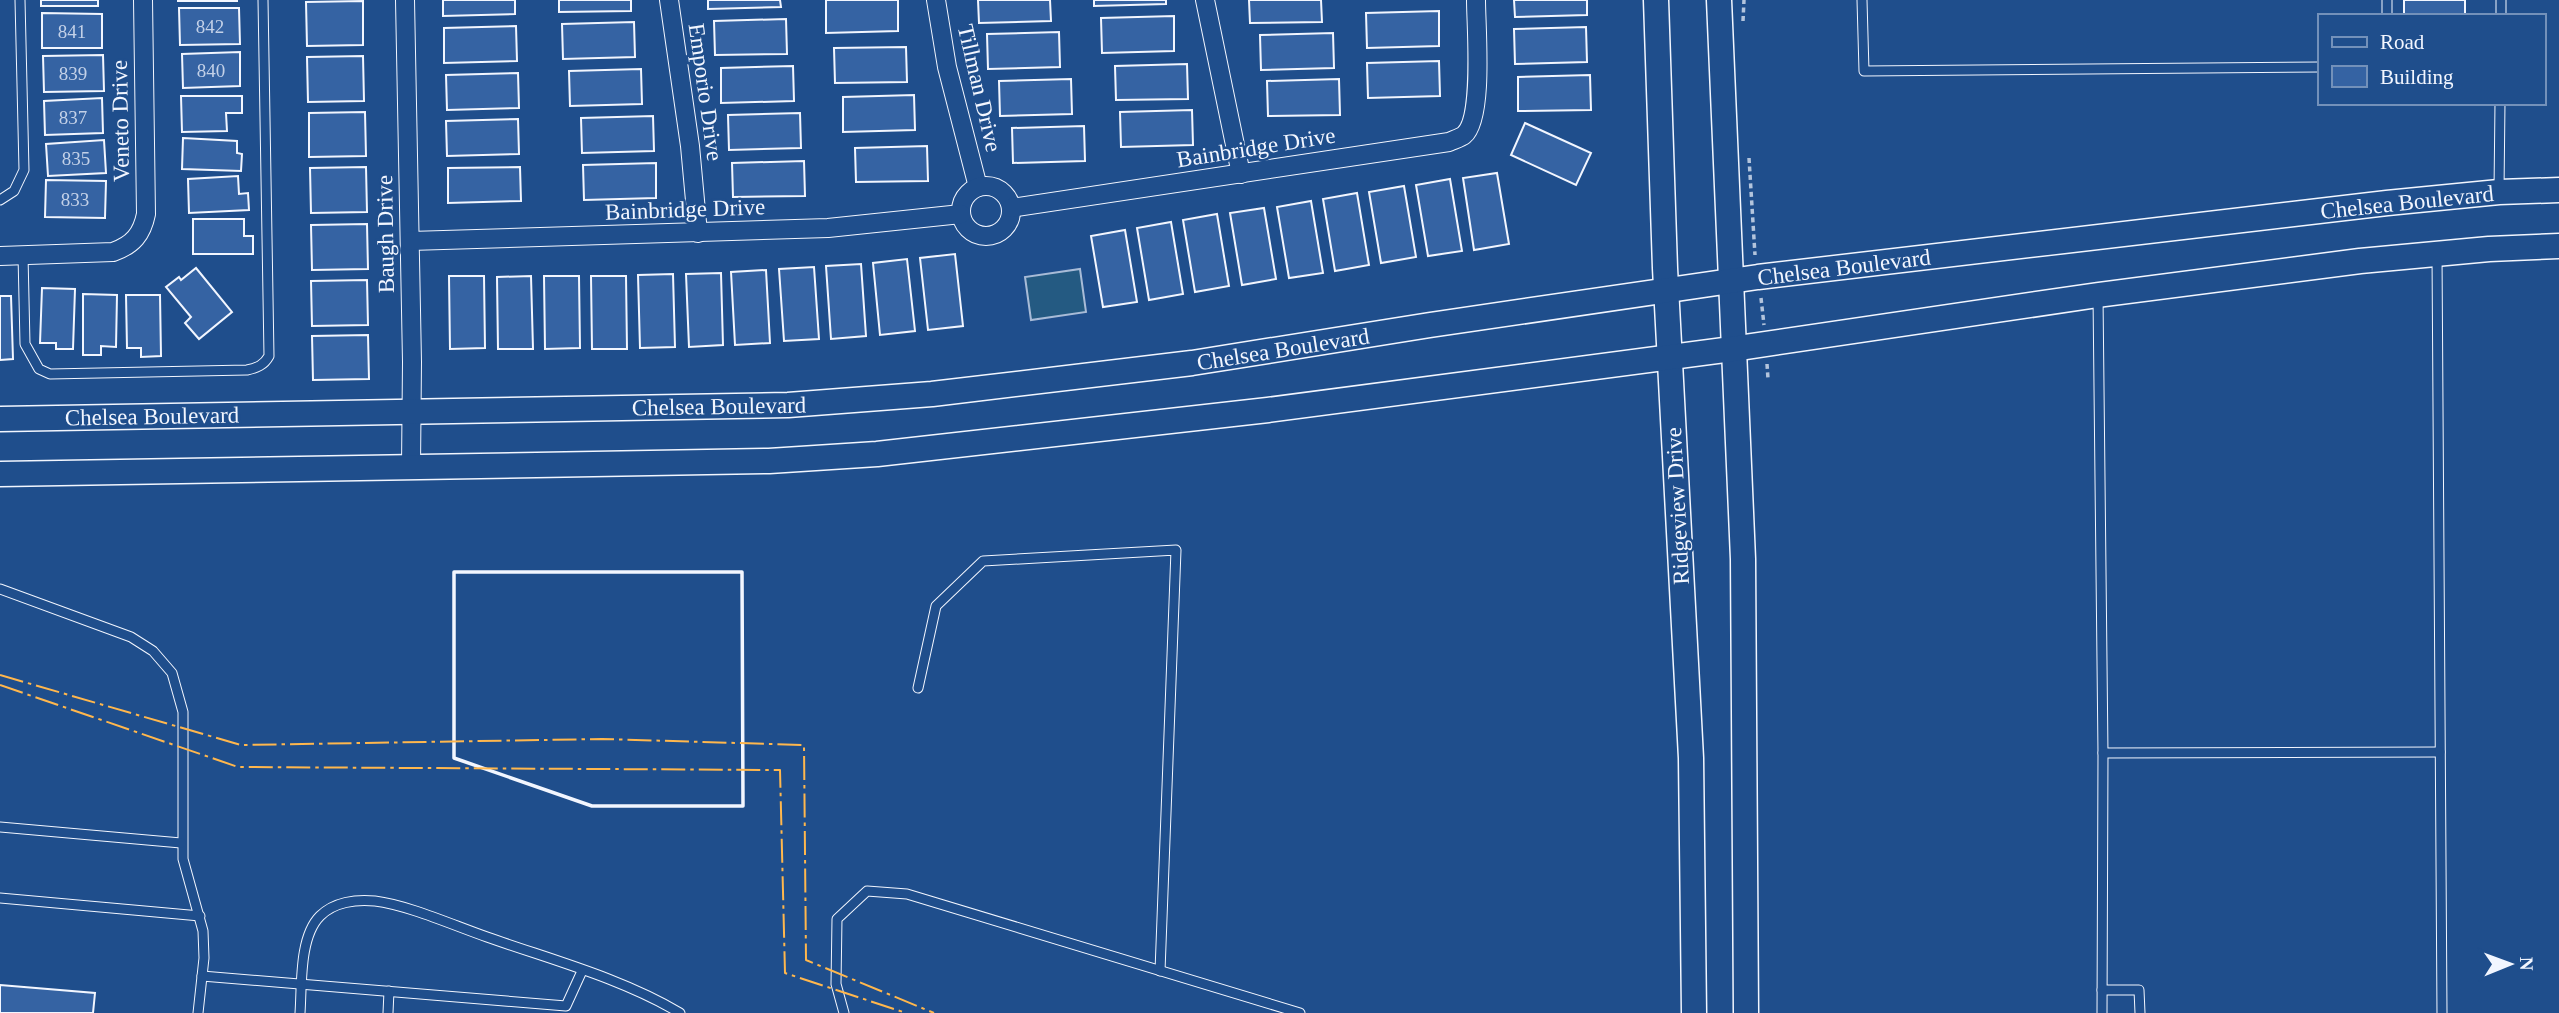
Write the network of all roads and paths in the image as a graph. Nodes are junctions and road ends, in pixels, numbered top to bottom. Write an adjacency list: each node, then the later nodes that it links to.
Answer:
1 (20, 0): 21 (lane)
2 (143, 0): 27 (street, Veneto Drive)
3 (262, 0): 27 (lane)
4 (405, 0): 25 (street, Baugh Drive)
5 (669, 0): 24 (street, Emporio Drive)
6 (936, 0): 18 (street, Tillman Drive)
7 (1205, 0): 17 (street)
8 (1476, 0): 17 (street, Bainbridge Drive)
9 (1656, 0): 32 (main road, Ridgeview Drive)
10 (1720, 0): 31 (main road)
11 (1744, 0): 13 (path)
12 (1862, 0): 14 (lane)
13 (1743, 24)
14 (2318, 67)
15 (2500, 105): 20 (lane)
16 (1749, 158): 30 (path)
17 (1241, 174): 22 (street, Bainbridge Drive)
18 (978, 187): 22 (street); 23 (street)
19 (2559, 190): 20 (main road, Chelsea Boulevard)
20 (2499, 192): 30 (main road, Chelsea Boulevard)
21 (0, 200)
22 (1011, 208): 23 (street)
23 (961, 214): 24 (street, Bainbridge Drive)
24 (698, 233): 25 (street, Bainbridge Drive)
25 (410, 241): 38 (street, Baugh Drive)
26 (2559, 246): 28 (main road)
27 (23, 253): 29 (street)
28 (2437, 253): 33 (main road); 44 (lane)
29 (0, 256)
30 (1758, 277): 31 (main road, Chelsea Boulevard); 34 (path)
31 (1731, 281): 32 (main road, Chelsea Boulevard); 35 (main road)
32 (1666, 290): 36 (main road, Ridgeview Drive); 38 (main road, Chelsea Boulevard)
33 (2098, 295): 34 (main road); 45 (lane)
34 (1766, 344): 35 (main road); 37 (path)
35 (1732, 349): 36 (main road); 63 (main road)
36 (1670, 357): 40 (main road); 62 (main road, Ridgeview Drive)
37 (1768, 379)
38 (411, 411): 39 (main road, Chelsea Boulevard); 40 (street, Baugh Drive)
39 (0, 419)
40 (411, 466): 41 (main road)
41 (10, 474)
42 (0, 589): 47 (lane)
43 (918, 688): 51 (lane)
44 (2440, 752): 45 (lane); 66 (lane)
45 (2104, 753): 54 (lane)
46 (0, 827): 47 (lane)
47 (181, 843): 49 (lane)
48 (0, 898): 49 (lane)
49 (200, 916): 52 (lane)
50 (582, 971): 53 (lane); 55 (lane); 59 (lane)
51 (1160, 971): 60 (lane); 61 (lane)
52 (202, 976): 53 (lane); 56 (lane)
53 (302, 984): 55 (lane); 57 (lane)
54 (2102, 990): 64 (lane); 65 (lane)
55 (389, 991): 58 (lane)
56 (198, 1013)
57 (300, 1013)
58 (388, 1013)
59 (680, 1013)
60 (844, 1013)
61 (1300, 1013)
62 (1694, 1013)
63 (1746, 1013)
64 (2102, 1013)
65 (2140, 1013)
66 (2442, 1013)

